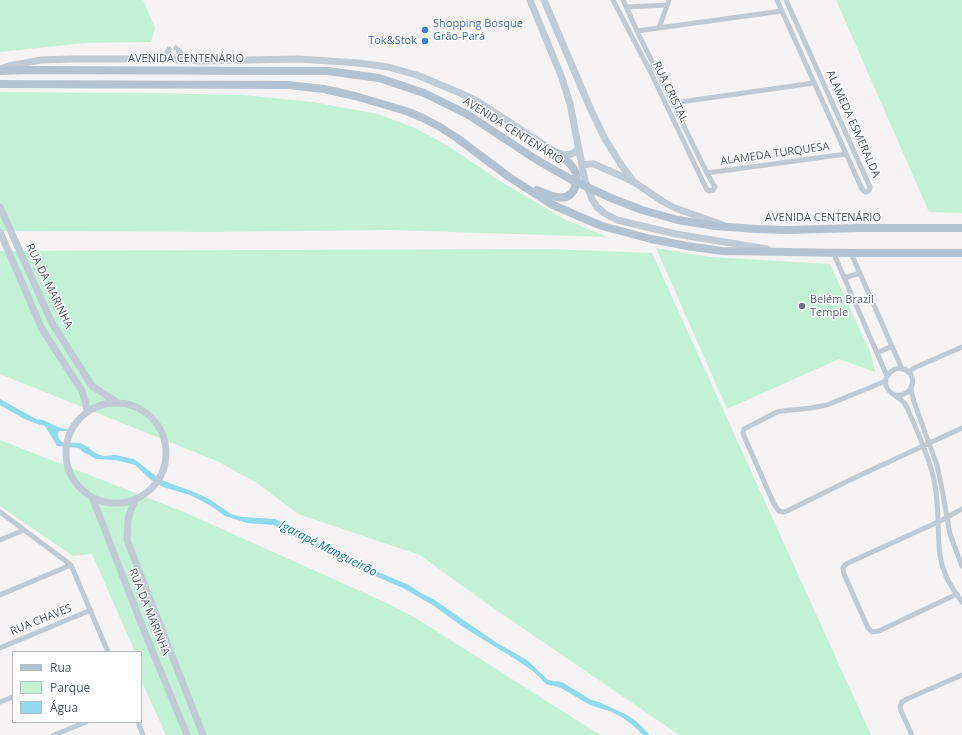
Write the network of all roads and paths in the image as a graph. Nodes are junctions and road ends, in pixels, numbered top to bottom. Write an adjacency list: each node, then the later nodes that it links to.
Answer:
1 (530, 0): 28 (main road)
2 (544, 0): 34 (main road)
3 (613, 0): 20 (street, RUA CRISTAL)
4 (623, 0): 8 (street, RUA CRISTAL)
5 (777, 0): 9 (street, ALAMEDA ESMERALDA)
6 (786, 0): 13 (street, ALAMEDA ESMERALDA)
7 (668, 2): 8 (street); 10 (street)
8 (626, 7): 11 (street, RUA CRISTAL)
9 (782, 11): 10 (street); 15 (street, ALAMEDA ESMERALDA)
10 (659, 28): 11 (street)
11 (637, 31): 19 (street, RUA CRISTAL)
12 (176, 48): 17 (street)
13 (808, 48): 15 (street); 24 (street, ALAMEDA ESMERALDA)
14 (169, 49): 16 (street)
15 (799, 50): 21 (street, ALAMEDA ESMERALDA)
16 (158, 59): 17 (main road); 18 (main road)
17 (189, 60): 29 (main road)
18 (0, 70): 36 (main road, AVENIDA CENTENÁRIO, bridge)
19 (658, 71): 20 (street); 23 (street, RUA CRISTAL)
20 (650, 73): 27 (street, RUA CRISTAL)
21 (814, 83): 23 (street); 25 (street, ALAMEDA ESMERALDA)
22 (0, 84): 33 (main road)
23 (673, 102): 26 (street, RUA CRISTAL)
24 (839, 119): 25 (street); 30 (street, ALAMEDA ESMERALDA)
25 (830, 120): 30 (street, ALAMEDA ESMERALDA)
26 (691, 140): 27 (street); 32 (street, RUA CRISTAL)
27 (684, 143): 32 (street, RUA CRISTAL)
28 (578, 147): 29 (main road); 31 (main road)
29 (555, 152): 33 (main road)
30 (846, 154): 32 (street, ALAMEDA TURQUESA)
31 (582, 165): 34 (main road); 39 (main road)
32 (707, 173)
33 (509, 177): 39 (main road)
34 (634, 182): 36 (main road)
35 (0, 207): 53 (main road, RUA DA MARINHA)
36 (727, 226): 37 (main road, AVENIDA CENTENÁRIO)
37 (962, 228)
38 (0, 232): 54 (main road, RUA DA MARINHA)
39 (781, 251): 40 (main road)
40 (833, 252): 41 (main road); 44 (street)
41 (851, 253): 42 (main road); 43 (street)
42 (962, 253)
43 (860, 273): 44 (street); 45 (street)
44 (844, 278): 47 (street)
45 (892, 346): 47 (street); 48 (street)
46 (962, 347): 49 (street)
47 (877, 353): 50 (street)
48 (902, 369): 49 (street); 50 (street)
49 (908, 372): 51 (street)
50 (887, 378): 52 (street); 57 (street)
51 (911, 389): 52 (street); 56 (street)
52 (895, 395): 57 (street)
53 (119, 403): 54 (main road); 59 (main road)
54 (87, 412): 58 (main road)
55 (962, 428): 56 (street)
56 (930, 443): 57 (street); 62 (street)
57 (923, 446): 63 (street)
58 (92, 497): 59 (main road); 81 (main road, RUA DA MARINHA)
59 (135, 499): 82 (main road, RUA DA MARINHA)
60 (962, 509): 62 (street)
61 (0, 512): 64 (street)
62 (946, 517): 63 (street); 67 (street)
63 (938, 522): 68 (street); 68 (street)
64 (24, 530): 65 (street); 66 (street)
65 (0, 540)
66 (72, 565): 69 (street); 71 (street)
67 (962, 566)
68 (957, 594): 70 (street)
69 (0, 595)
70 (962, 602)
71 (91, 610): 72 (street, RUA CHAVES); 73 (street)
72 (0, 648)
73 (108, 651)
74 (962, 675): 83 (street)
75 (12, 697): 76 (street)
76 (0, 702)
77 (84, 723): 79 (street)
78 (138, 723): 80 (street)
79 (54, 735)
80 (143, 735)
81 (187, 735)
82 (203, 735)
83 (912, 735)

